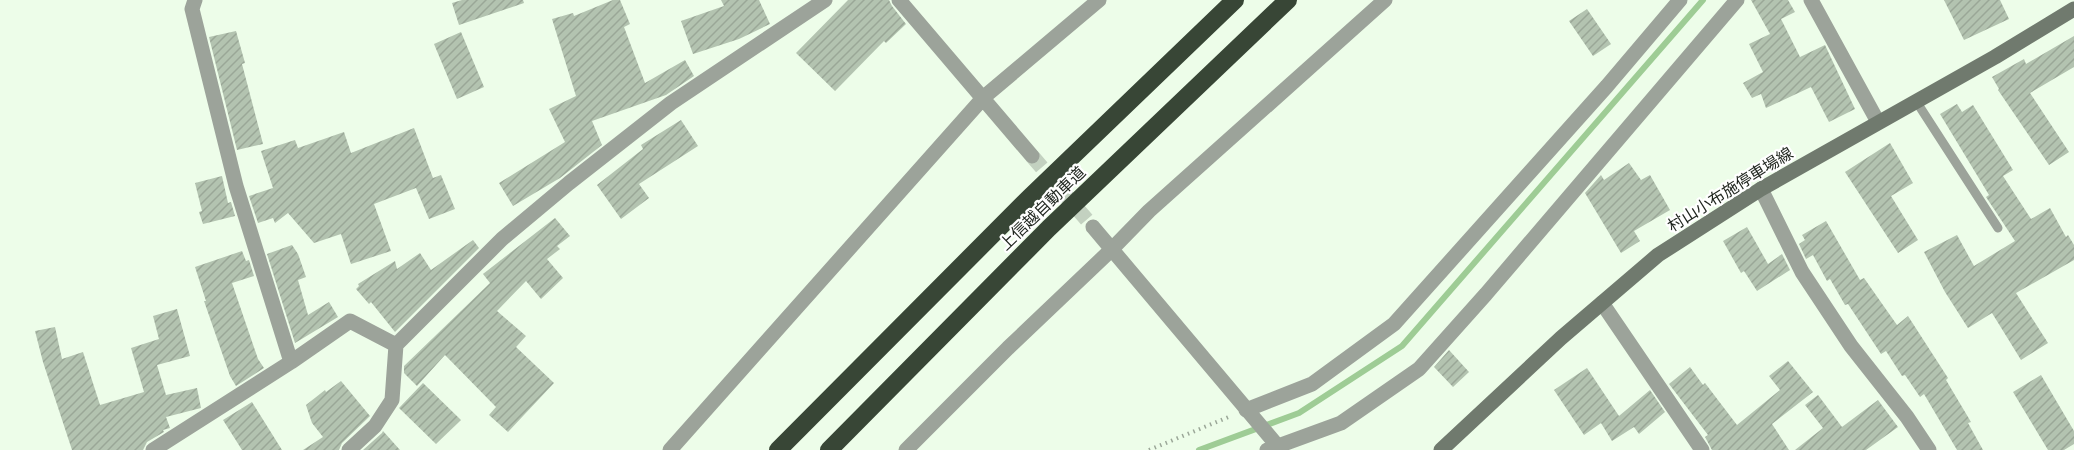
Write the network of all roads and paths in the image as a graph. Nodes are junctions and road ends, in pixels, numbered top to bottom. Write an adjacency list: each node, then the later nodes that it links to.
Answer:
1 (195, 0): 22 (street)
2 (825, 0): 21 (street)
3 (899, 0): 12 (street)
4 (1099, 0): 12 (street)
5 (1235, 0): 28 (highway, 上信越自動車道)
6 (1288, 0): 29 (highway, 上信越自動車道)
7 (1385, 0): 19 (street)
8 (1680, 0): 23 (street)
9 (1737, 0): 24 (street)
10 (1811, 0): 14 (street)
11 (2074, 9): 13 (main road, 村山小布施停車場線)
12 (984, 98): 15 (street); 27 (street)
13 (1916, 101): 14 (main road, 村山小布施停車場線); 18 (lane)
14 (1878, 122): 16 (main road, 村山小布施停車場線)
15 (1032, 156)
16 (1761, 189): 20 (main road, 村山小布施停車場線); 34 (street)
17 (1093, 227): 19 (street)
18 (1998, 228)
19 (1111, 250): 23 (street); 30 (street)
20 (1602, 303): 32 (main road, 村山小布施停車場線); 33 (street)
21 (396, 345): 22 (street); 26 (street)
22 (291, 362): 25 (street)
23 (1248, 412): 24 (street); 31 (path)
24 (1274, 446)
25 (153, 450)
26 (349, 450)
27 (670, 450)
28 (778, 450)
29 (829, 450)
30 (906, 450)
31 (1149, 450)
32 (1441, 450)
33 (1702, 450)
34 (1929, 450)

